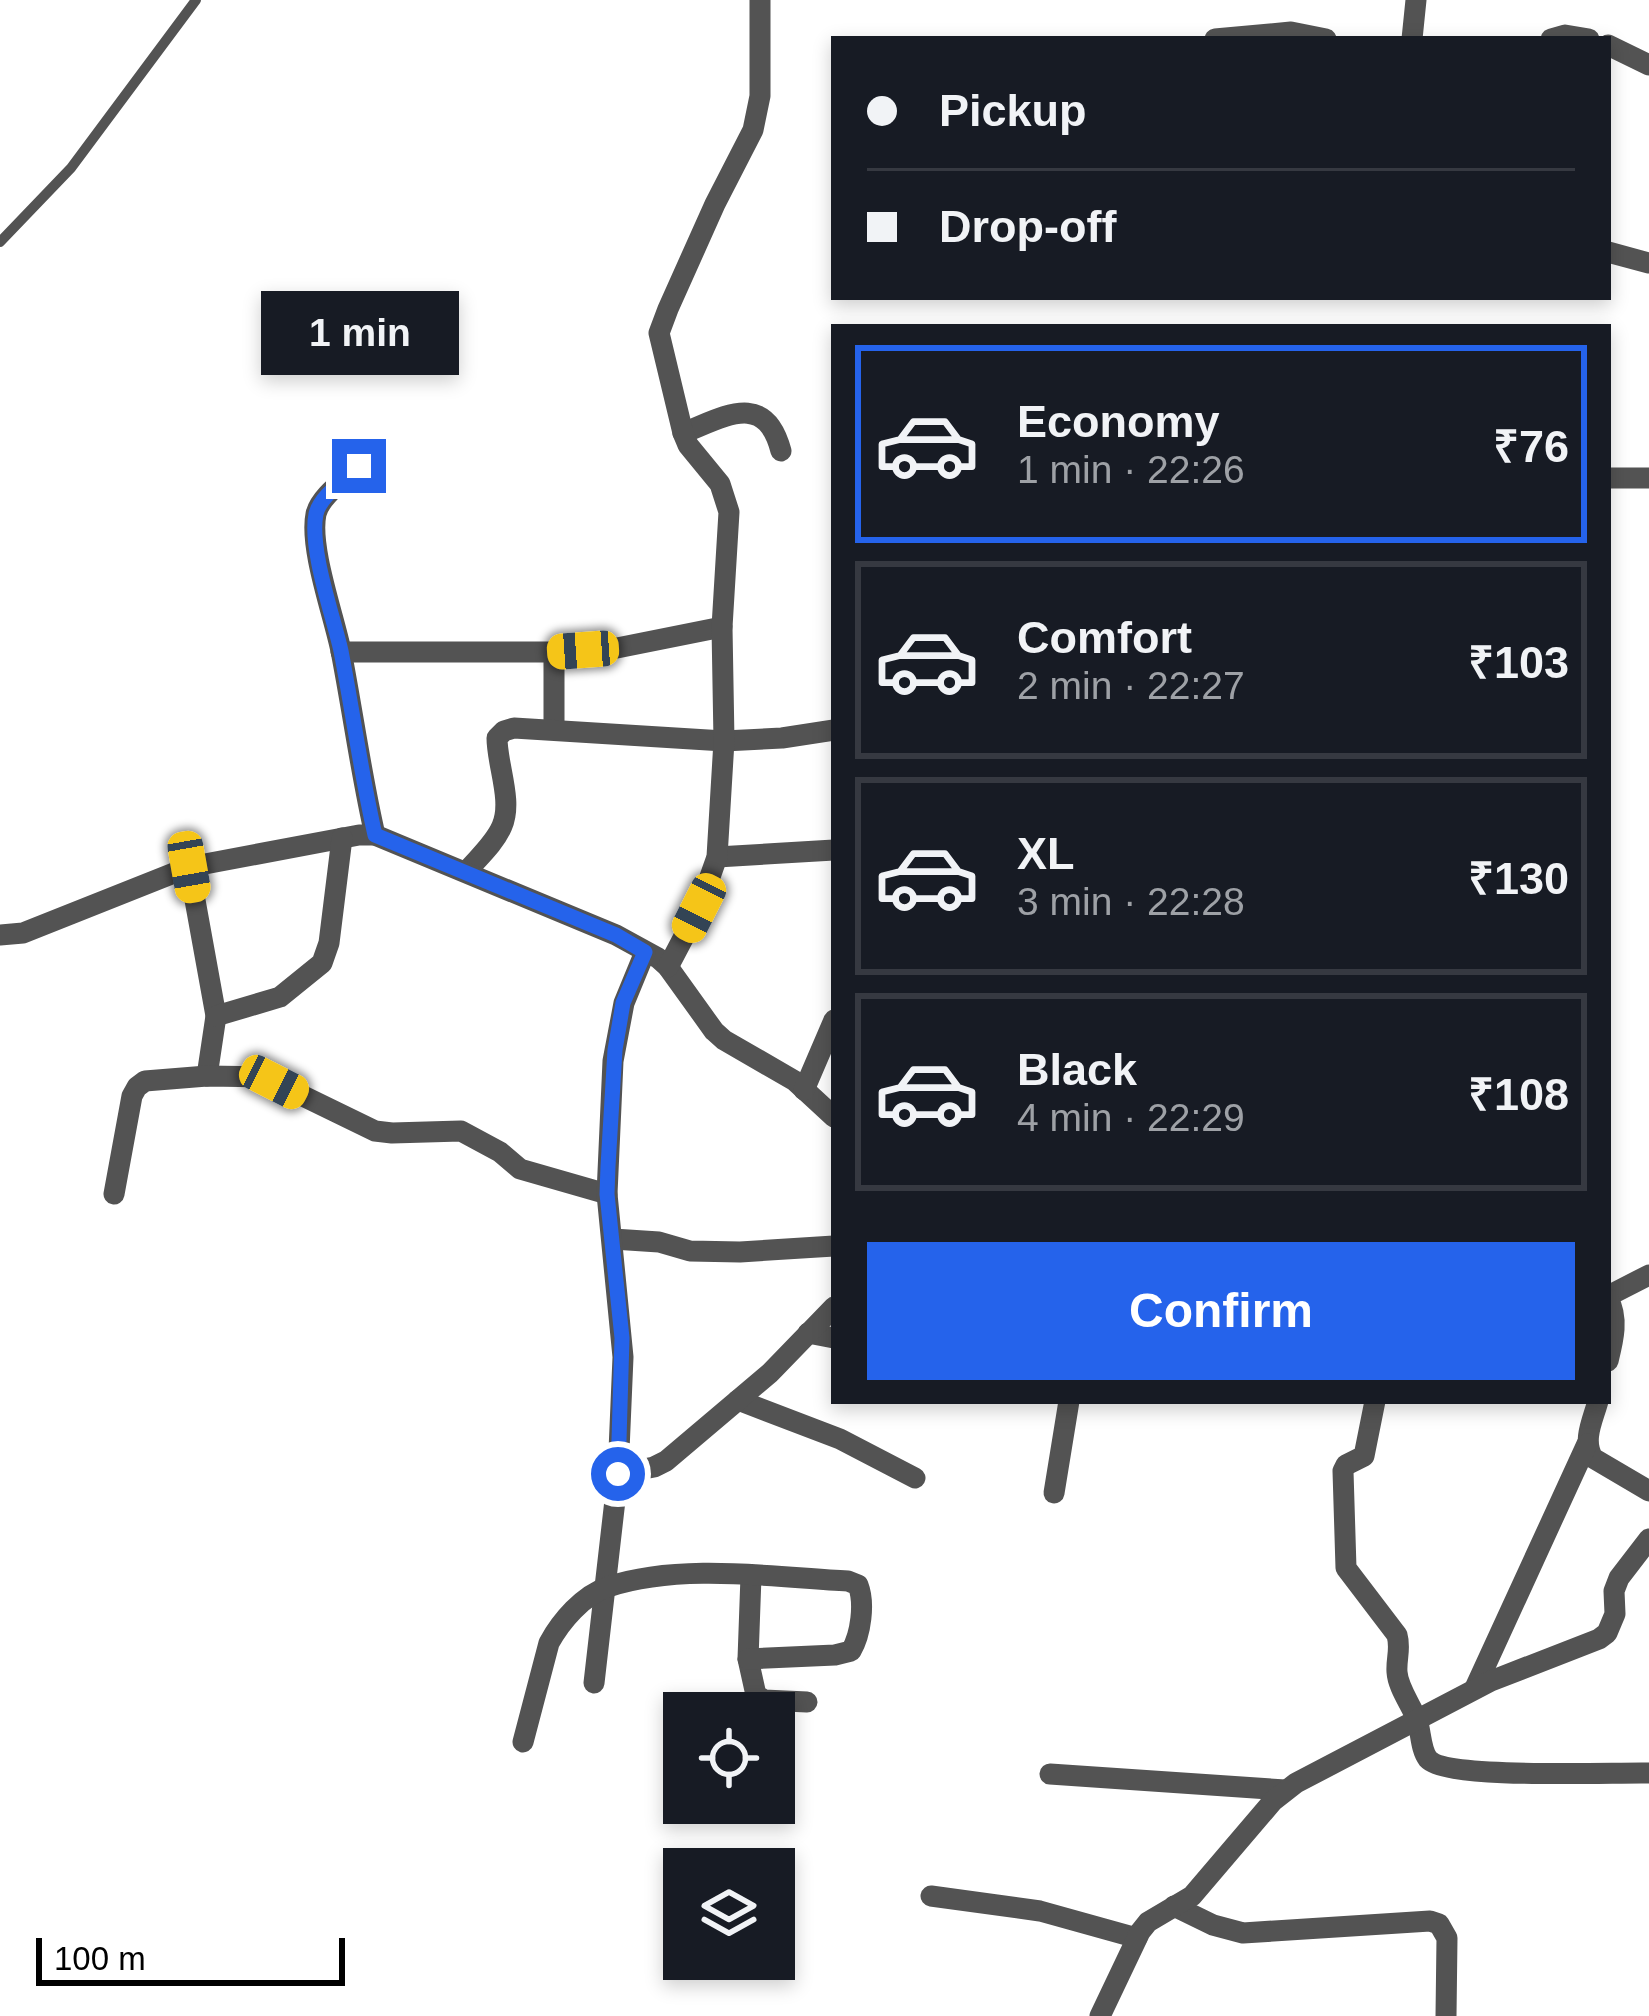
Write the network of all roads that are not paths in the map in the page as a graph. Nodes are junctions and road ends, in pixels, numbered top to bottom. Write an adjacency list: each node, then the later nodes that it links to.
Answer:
1 (196, 0): 9 (lane)
2 (760, 0): 12 (street)
3 (1416, 0): 6 (street)
4 (1248, 36): 5 (street)
5 (1311, 36)
6 (1412, 36)
7 (1611, 46): 8 (street)
8 (1649, 65)
9 (0, 242)
10 (1611, 253): 11 (street)
11 (1649, 262)
12 (683, 433): 13 (street); 17 (street)
13 (781, 451)
14 (359, 466): 18 (street)
15 (1611, 478): 16 (street)
16 (1649, 478)
17 (722, 627): 19 (street); 22 (street)
18 (341, 652): 19 (street); 23 (street)
19 (554, 652): 20 (street)
20 (554, 728): 22 (street); 28 (street)
21 (831, 730): 22 (street)
22 (724, 741): 26 (street)
23 (375, 835): 24 (street); 28 (street)
24 (342, 838): 27 (street); 32 (street)
25 (831, 850): 26 (street)
26 (717, 856): 31 (street)
27 (189, 867): 29 (street); 32 (street)
28 (466, 872): 30 (street)
29 (0, 934)
30 (645, 952): 31 (street); 38 (street)
31 (668, 967): 35 (street)
32 (217, 1016): 34 (street)
33 (831, 1027): 35 (street)
34 (207, 1076): 37 (street); 38 (street)
35 (804, 1090): 36 (street)
36 (831, 1114)
37 (114, 1194)
38 (607, 1194): 39 (street)
39 (613, 1239): 40 (street); 53 (street)
40 (831, 1246)
41 (1649, 1275): 42 (street)
42 (1611, 1296)
43 (1611, 1305): 47 (street)
44 (831, 1310): 45 (street)
45 (808, 1333): 46 (street); 48 (street)
46 (831, 1337)
47 (1611, 1348)
48 (738, 1400): 53 (street); 54 (street)
49 (1069, 1404): 56 (street)
50 (1375, 1404): 64 (street)
51 (1597, 1404): 52 (street)
52 (1587, 1444): 55 (street); 62 (street)
53 (618, 1474): 59 (street)
54 (915, 1478)
55 (1649, 1491)
56 (1054, 1493)
57 (1649, 1539): 62 (street)
58 (751, 1576): 59 (street); 60 (street); 60 (street)
59 (606, 1587): 61 (street); 65 (street)
60 (748, 1659): 63 (street)
61 (594, 1683)
62 (1475, 1688): 64 (street)
63 (807, 1702)
64 (1416, 1718): 66 (street); 68 (street)
65 (523, 1742)
66 (1649, 1773)
67 (1050, 1774): 68 (street)
68 (1285, 1790): 70 (street)
69 (931, 1896): 71 (street)
70 (1174, 1906): 71 (street); 73 (street)
71 (1137, 1938): 72 (street)
72 (1100, 2016)
73 (1446, 2016)

